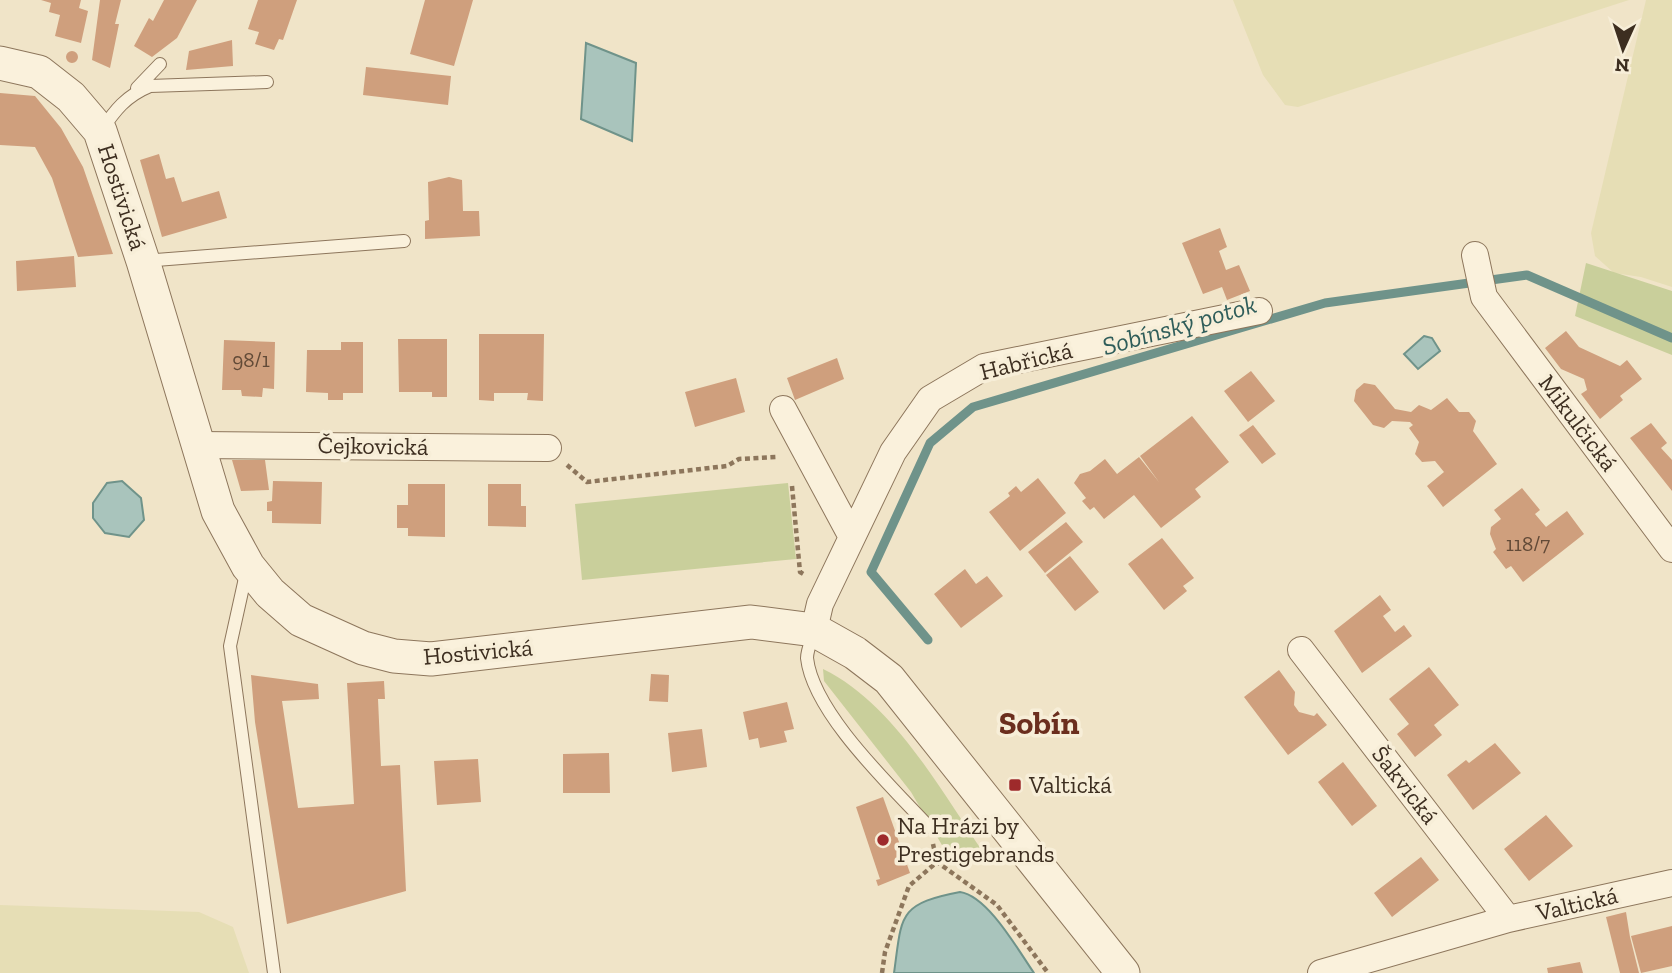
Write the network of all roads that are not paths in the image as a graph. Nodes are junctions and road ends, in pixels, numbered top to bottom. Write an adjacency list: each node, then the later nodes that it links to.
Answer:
1 (0, 63): 5 (street, Hostivická)
2 (160, 64): 4 (lane)
3 (267, 82): 4 (lane)
4 (132, 94): 5 (lane)
5 (100, 131): 8 (street, Hostivická)
6 (404, 241): 8 (lane)
7 (1475, 255): 14 (street, Mikulčická)
8 (143, 261): 11 (street, Hostivická)
9 (1259, 311): 13 (street, Habřická)
10 (783, 409): 13 (street)
11 (198, 445): 12 (street, Čejkovická); 15 (street, Hostivická)
12 (548, 448)
13 (852, 537): 16 (street, Habřická)
14 (1672, 549)
15 (248, 566): 16 (street, Hostivická); 21 (lane)
16 (814, 630): 18 (lane); 22 (street, Hostivická)
17 (1301, 650): 20 (street, Šakvická)
18 (929, 827)
19 (1672, 883): 20 (street, Valtická)
20 (1508, 919): 23 (street, Valtická)
21 (274, 973)
22 (1123, 973)
23 (1321, 973)

